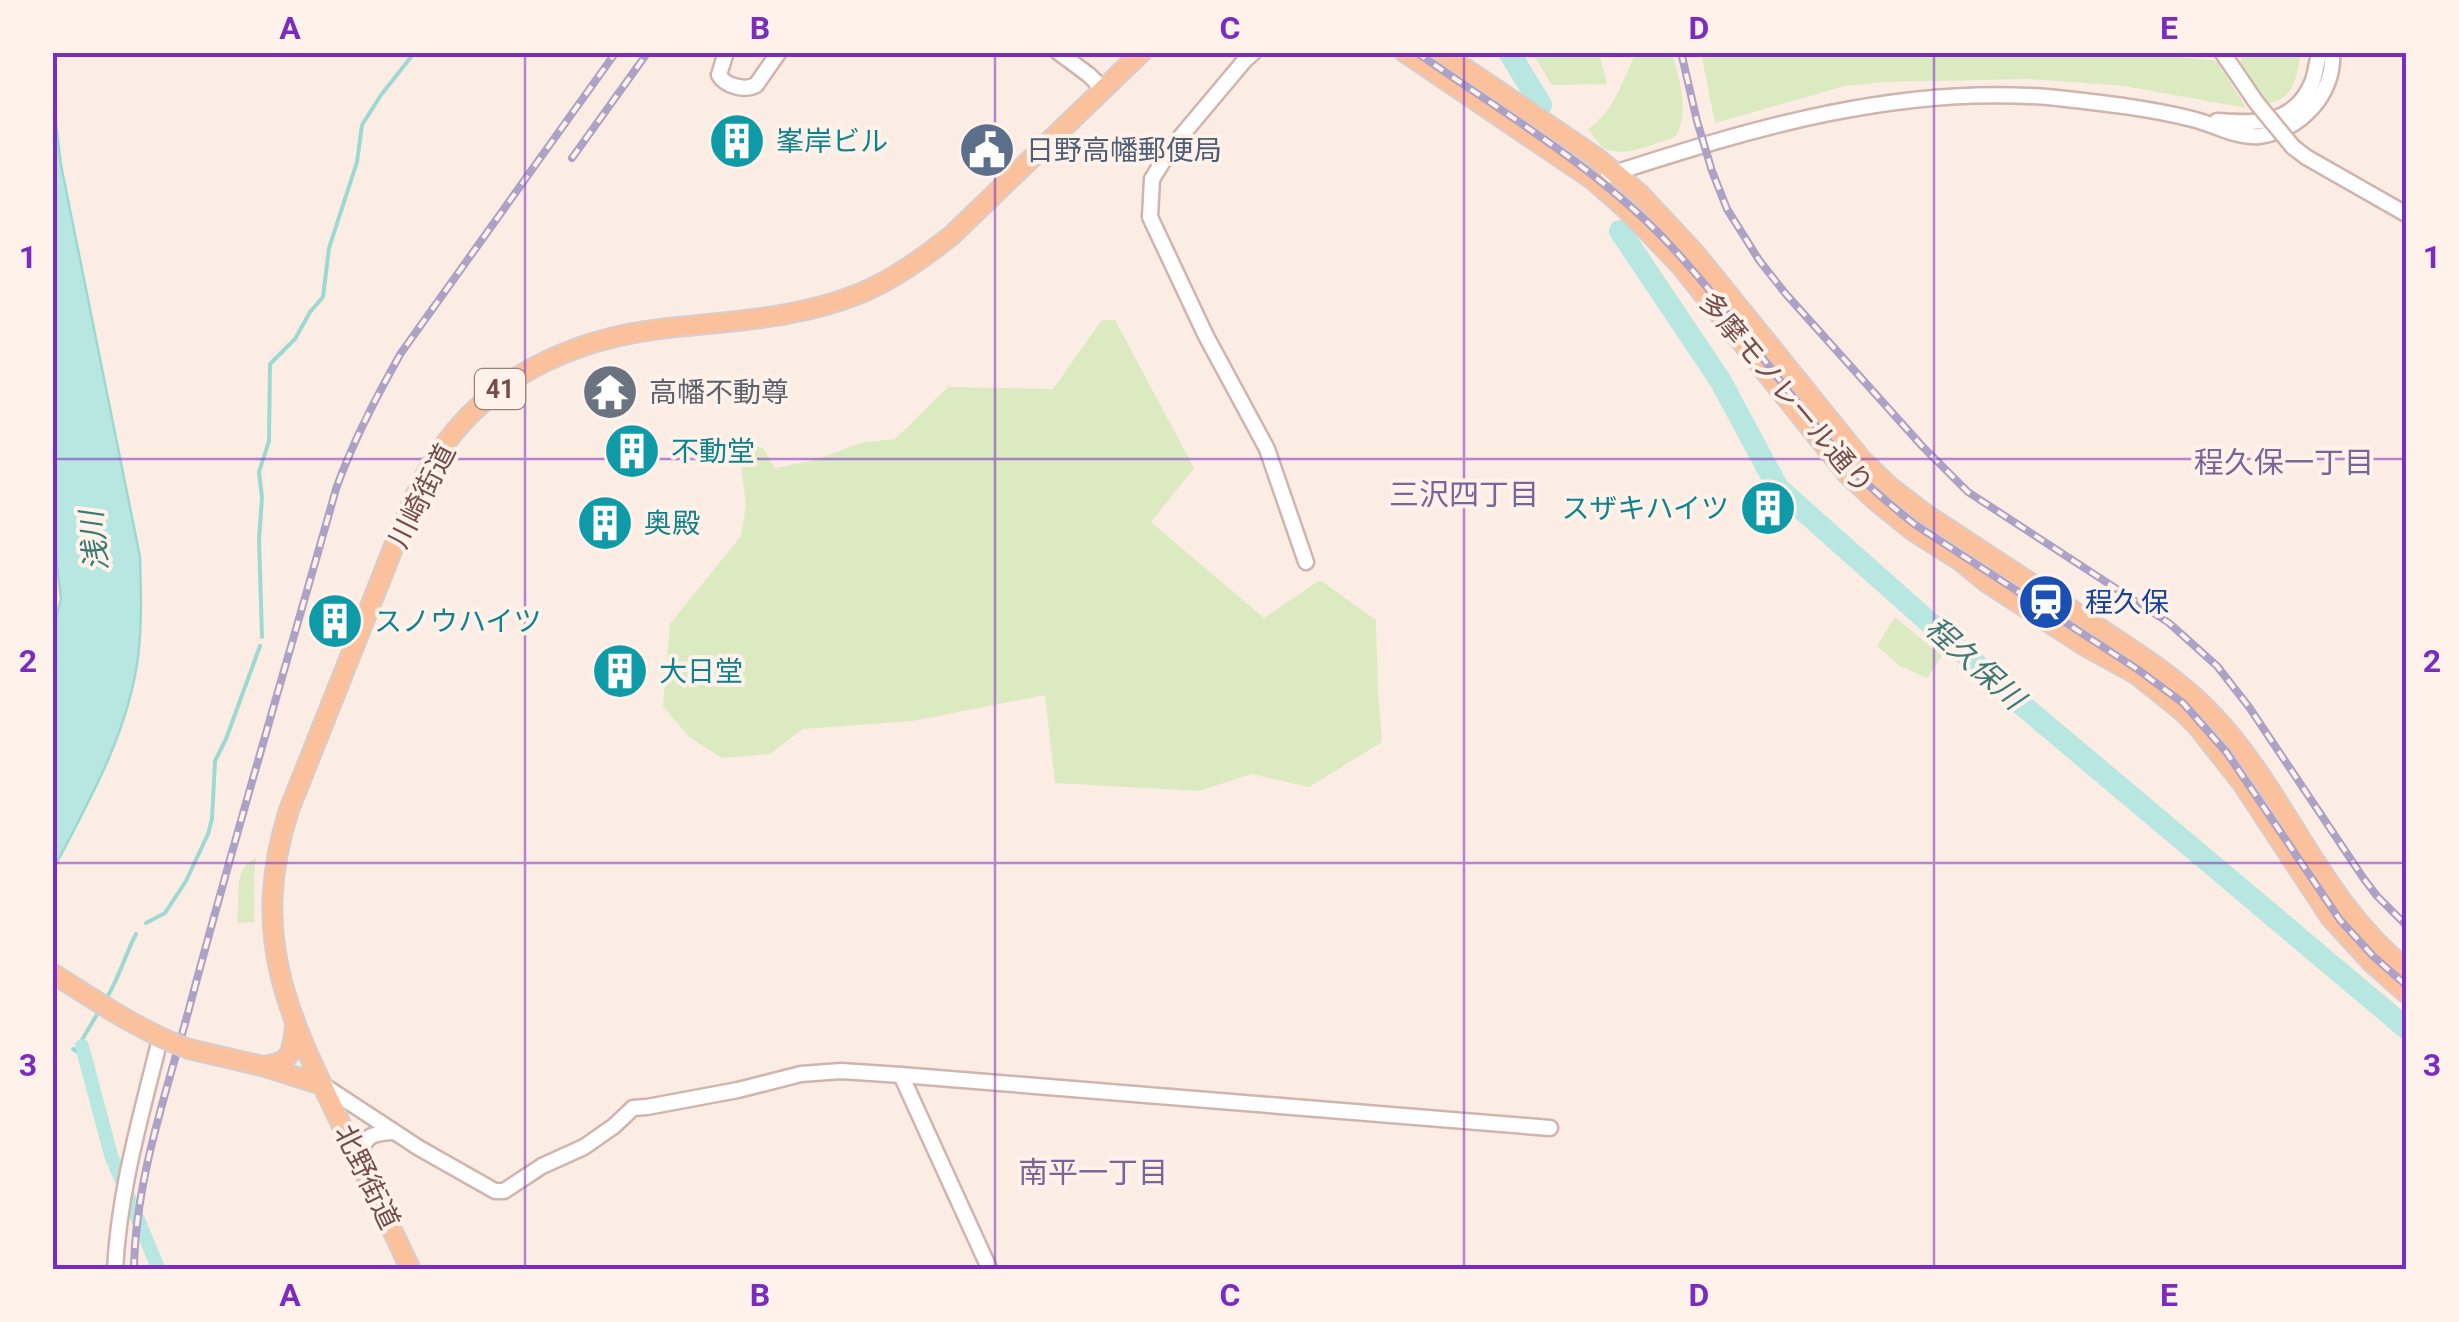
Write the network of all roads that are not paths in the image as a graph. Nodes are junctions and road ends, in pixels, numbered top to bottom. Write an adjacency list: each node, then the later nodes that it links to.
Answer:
1 (726, 52): 2 (street)
2 (779, 52)
3 (1058, 52): 11 (street)
4 (1142, 52): 11 (main road, 川崎街道 / 41)
5 (1254, 52): 16 (street)
6 (1404, 52): 14 (main road, 多摩モノレール通り)
7 (1441, 52): 13 (main road, 多摩モノレール通り)
8 (2222, 52): 15 (street, bridge)
9 (2320, 52): 12 (street)
10 (2332, 52): 12 (street)
11 (1104, 90): 20 (main road, 川崎街道 / 41)
12 (2197, 120): 13 (street)
13 (1616, 173): 14 (street); 17 (main road, 多摩モノレール通り)
14 (1593, 180): 19 (main road, 多摩モノレール通り)
15 (2406, 214)
16 (1306, 562)
17 (2406, 968)
18 (52, 972): 21 (main road, bridge)
19 (2406, 993)
20 (296, 1024): 22 (main road); 24 (main road, 川崎街道 / 41)
21 (160, 1039): 22 (main road, bridge); 28 (street)
22 (262, 1066): 24 (main road)
23 (901, 1075): 25 (street); 26 (street); 30 (street)
24 (322, 1085): 26 (street); 27 (main road, 北野街道)
25 (1550, 1128)
26 (394, 1132): 27 (street)
27 (359, 1161): 29 (main road, 北野街道)
28 (114, 1270)
29 (411, 1270)
30 (990, 1270)

